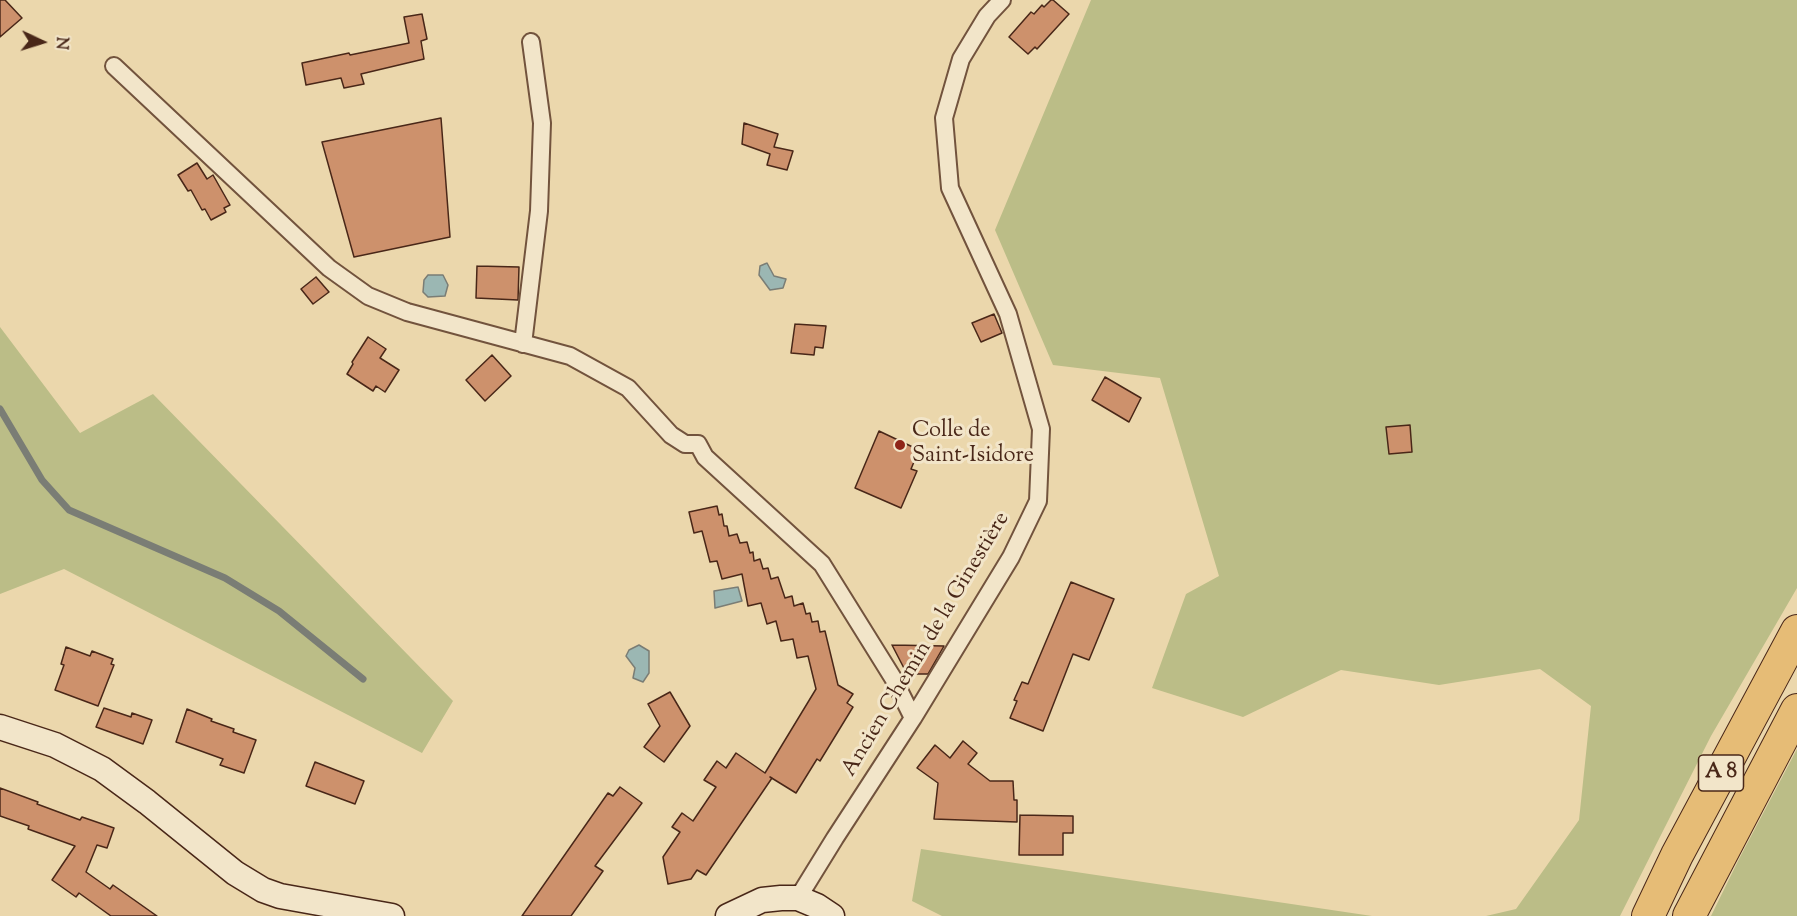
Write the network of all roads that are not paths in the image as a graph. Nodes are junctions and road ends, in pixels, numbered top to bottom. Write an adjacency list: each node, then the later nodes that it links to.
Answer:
1 (1002, 0): 7 (street, Ancien Chemin de la Ginestière)
2 (531, 42): 4 (street)
3 (114, 66): 4 (street)
4 (523, 344): 7 (street)
5 (1797, 631): 13 (highway, A 8)
6 (1797, 711): 14 (highway, A 8)
7 (913, 718): 9 (street, Ancien Chemin de la Ginestière)
8 (0, 727): 10 (street)
9 (798, 898): 11 (street); 12 (street)
10 (392, 916)
11 (728, 916)
12 (832, 916)
13 (1648, 916)
14 (1689, 916)

